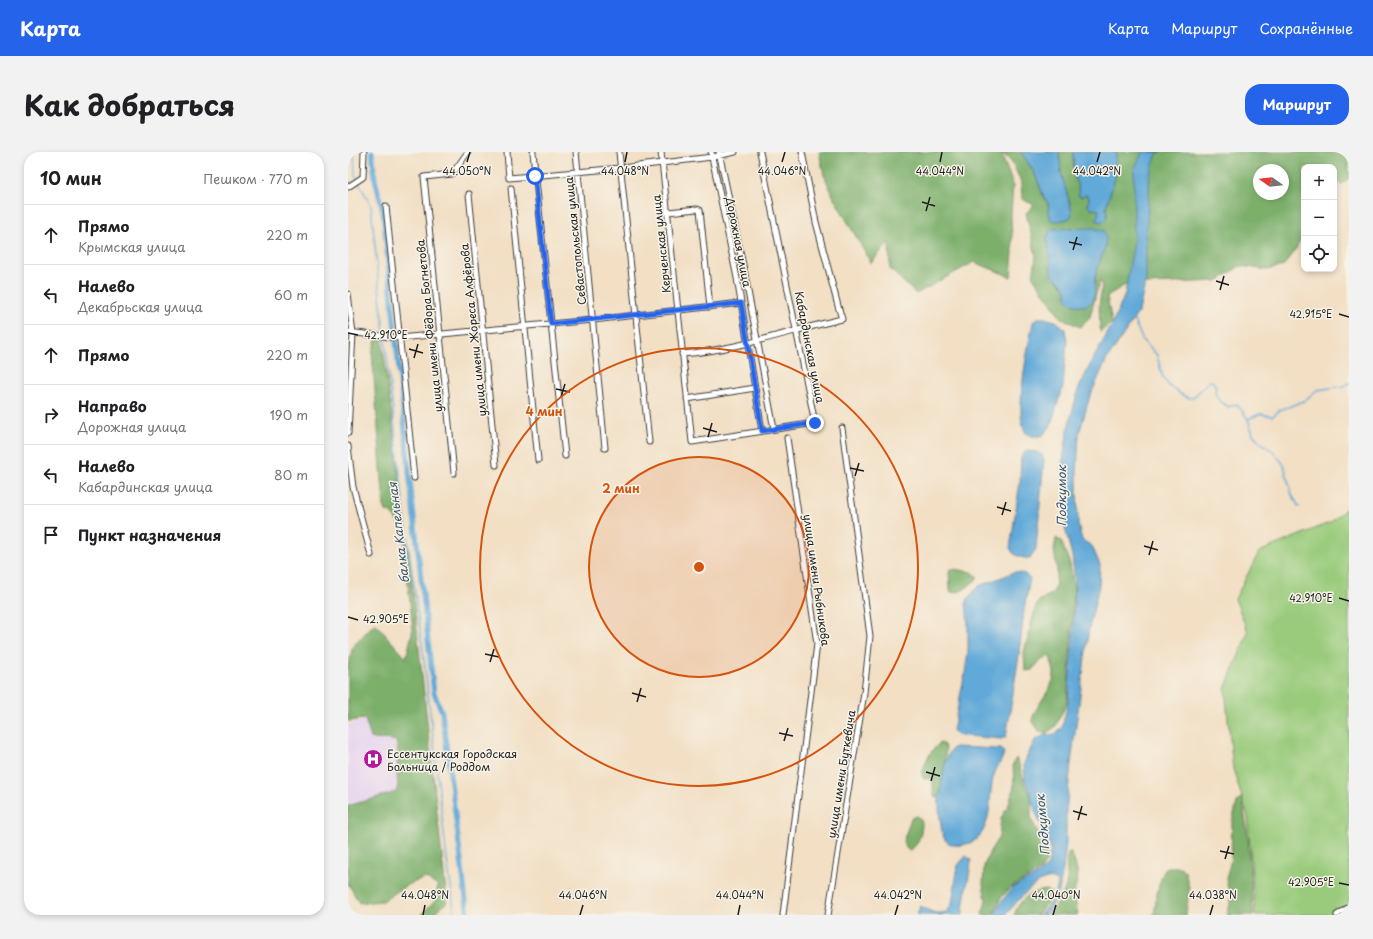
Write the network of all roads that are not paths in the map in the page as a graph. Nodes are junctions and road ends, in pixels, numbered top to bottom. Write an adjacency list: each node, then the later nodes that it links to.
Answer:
1 (364, 152): 17 (street)
2 (468, 152): 33 (street, улица имени Фёдора Богнетова)
3 (507, 152): 16 (street)
4 (533, 152): 16 (street)
5 (576, 152): 15 (street, Севастопольская улица)
6 (619, 152): 14 (street)
7 (661, 152): 13 (street, Керченская улица)
8 (735, 152): 12 (street)
9 (760, 152): 31 (street, Кабардинская улица)
10 (802, 152): 31 (street)
11 (711, 154): 12 (street); 13 (street); 23 (street, Дорожная улица)
12 (719, 154): 35 (street, Дорожная улица)
13 (662, 163): 14 (street); 21 (street, Керченская улица)
14 (621, 168): 15 (street); 26 (street)
15 (578, 172): 16 (street); 27 (street, Севастопольская улица)
16 (535, 176): 28 (street)
17 (349, 187)
18 (511, 188): 29 (street)
19 (468, 194): 30 (street, улица имени Жореса Алфёрова)
20 (386, 206): 34 (street)
21 (668, 212): 24 (street); 25 (street, Керченская улица)
22 (348, 294): 32 (street)
23 (741, 303): 24 (street); 36 (street, Дорожная улица)
24 (710, 307): 25 (street)
25 (678, 310): 26 (street); 37 (street, Керченская улица)
26 (636, 314): 27 (street); 45 (street)
27 (593, 320): 28 (street); 48 (street, Севастопольская улица)
28 (551, 324): 29 (street); 49 (street)
29 (525, 326): 30 (street); 50 (street)
30 (483, 330): 33 (street); 51 (street, улица имени Жореса Алфёрова)
31 (796, 330): 35 (street); 41 (street, Кабардинская улица)
32 (350, 333): 34 (street); 43 (street)
33 (441, 335): 34 (street); 52 (street, улица имени Фёдора Богнетова)
34 (399, 338): 53 (street)
35 (758, 341): 36 (street); 41 (street, Дорожная улица)
36 (748, 344): 37 (street); 38 (street, Дорожная улица)
37 (682, 354): 39 (street, Керченская улица)
38 (755, 388): 39 (street); 42 (street, Дорожная улица)
39 (687, 399): 46 (street, Керченская улица)
40 (842, 428): 58 (street, улица имени Буткевича)
41 (774, 429): 42 (street, Кабардинская улица)
42 (762, 431): 46 (street, Кабардинская улица)
43 (348, 433)
44 (787, 438): 57 (street, улица имени Рыбникова)
45 (649, 442)
46 (692, 442)
47 (348, 446): 54 (street)
48 (605, 448)
49 (565, 456)
50 (538, 460)
51 (496, 465)
52 (454, 473)
53 (414, 478)
54 (351, 488): 55 (street)
55 (370, 555)
56 (1349, 907): 59 (street)
57 (783, 915)
58 (828, 915)
59 (1337, 915)

